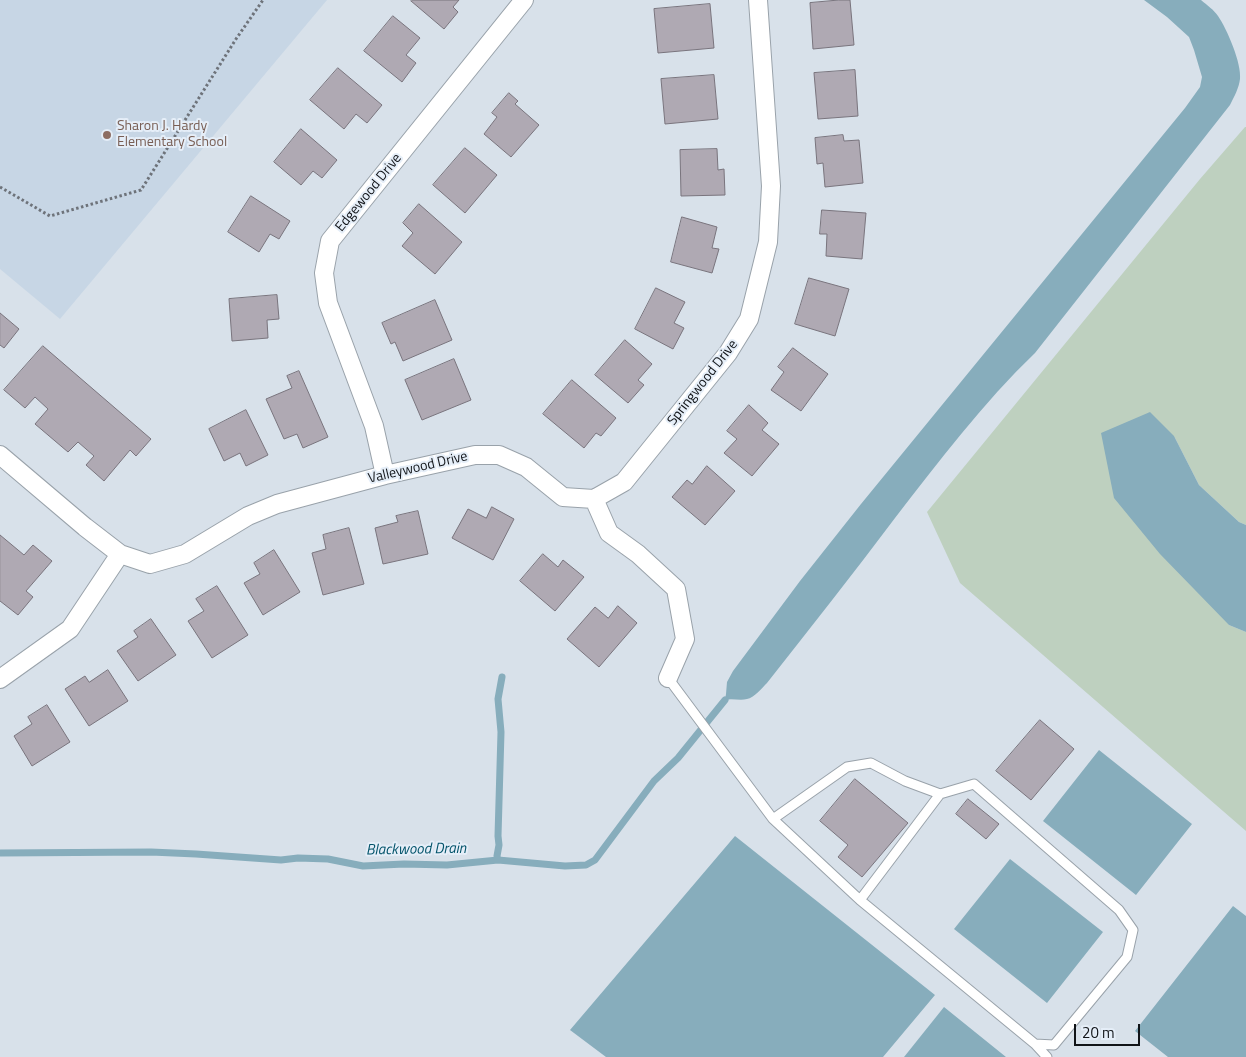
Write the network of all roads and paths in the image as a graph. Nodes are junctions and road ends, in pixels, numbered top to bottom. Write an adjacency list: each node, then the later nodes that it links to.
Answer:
1 (262, 0): 4 (path)
2 (524, 0): 6 (street, Edgewood Drive)
3 (758, 0): 7 (street, Springwood Drive)
4 (0, 187)
5 (0, 455): 8 (street, Valleywood Drive)
6 (385, 475): 7 (street, Valleywood Drive); 8 (street, Valleywood Drive)
7 (594, 499): 9 (street)
8 (120, 554): 10 (street)
9 (668, 678): 12 (lane)
10 (0, 679)
11 (940, 794): 12 (lane); 13 (lane); 14 (lane)
12 (773, 819): 13 (lane)
13 (860, 900): 14 (lane)
14 (1035, 1044): 15 (lane)
15 (1047, 1057)

